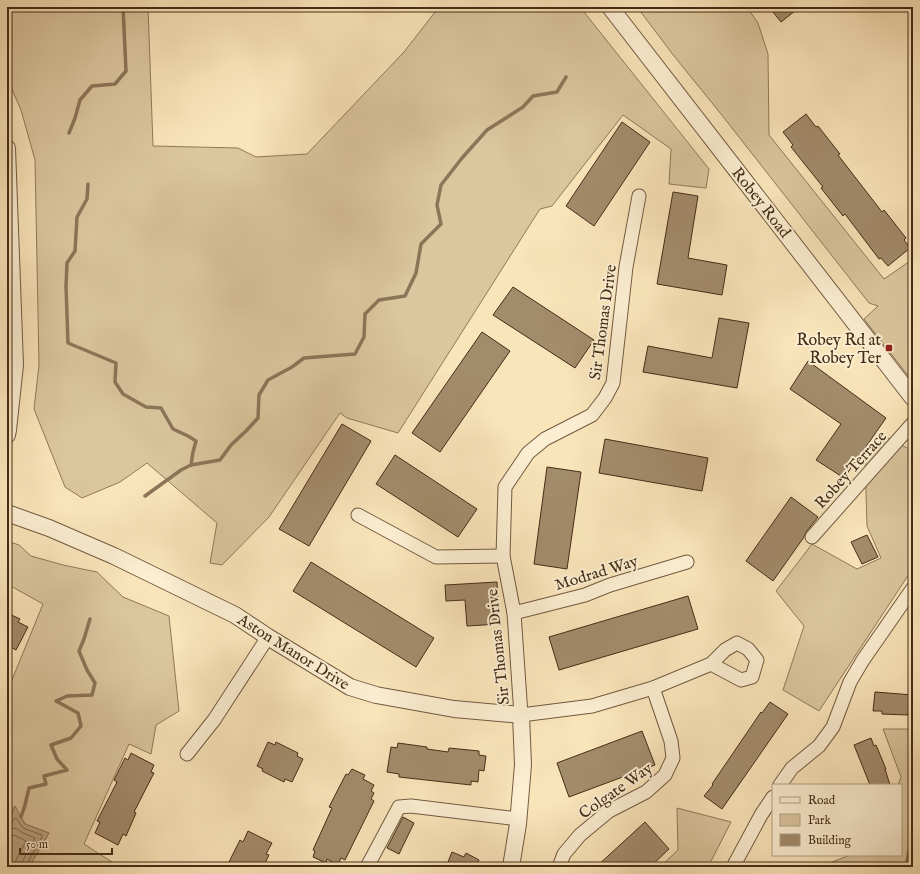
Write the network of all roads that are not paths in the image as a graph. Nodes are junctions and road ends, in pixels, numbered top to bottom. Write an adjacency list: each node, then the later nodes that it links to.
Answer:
1 (610, 7): 4 (street, Robey Road)
2 (7, 148): 6 (street)
3 (639, 196): 10 (street, Sir Thomas Drive)
4 (913, 398)
5 (913, 423): 9 (street, Robey Terrace)
6 (7, 435)
7 (7, 513): 14 (street, Aston Manor Drive)
8 (358, 514): 10 (street)
9 (812, 537)
10 (503, 556): 13 (street, Sir Thomas Drive)
11 (687, 562): 13 (street, Modrad Way)
12 (913, 588): 19 (street)
13 (514, 613): 17 (street, Sir Thomas Drive)
14 (268, 637): 17 (street, Aston Manor Drive); 18 (street)
15 (711, 664): 16 (street, Aston Manor Drive)
16 (653, 688): 17 (street, Aston Manor Drive); 24 (street, Colgate Way)
17 (521, 715): 21 (street)
18 (186, 754)
19 (781, 784)
20 (772, 798): 25 (street)
21 (518, 819): 22 (street); 23 (street)
22 (367, 867)
23 (511, 867)
24 (559, 867)
25 (732, 867)

